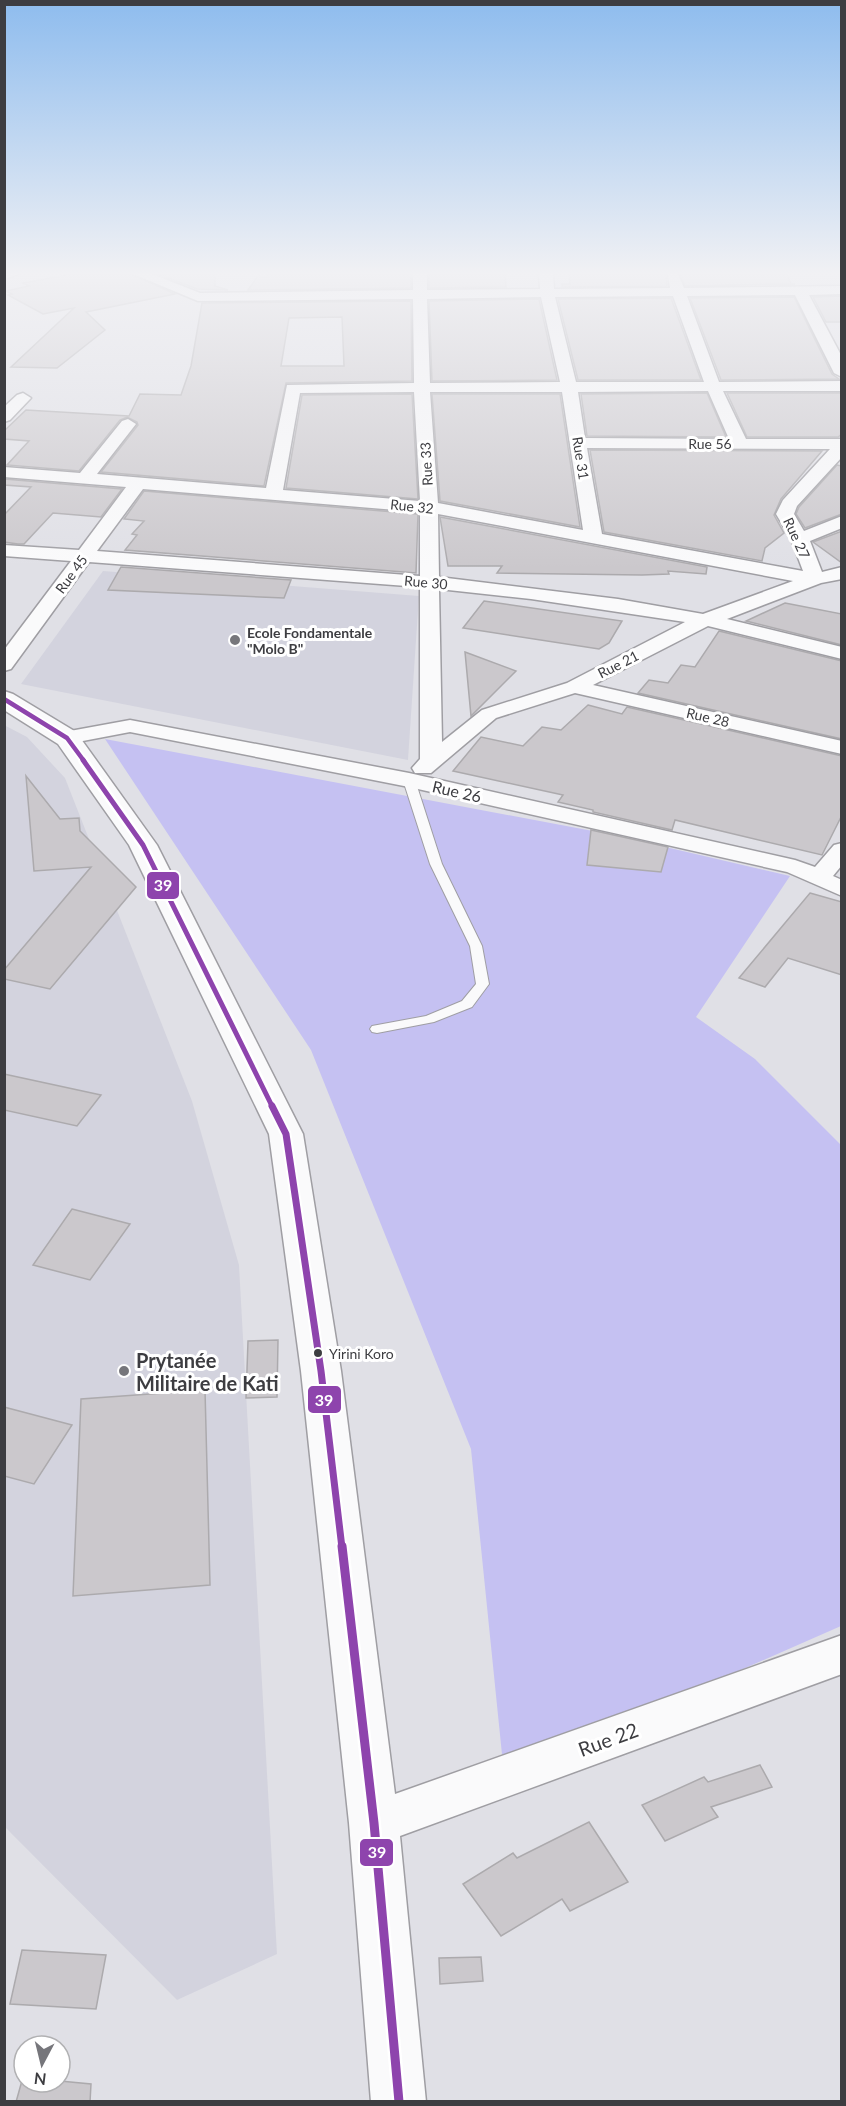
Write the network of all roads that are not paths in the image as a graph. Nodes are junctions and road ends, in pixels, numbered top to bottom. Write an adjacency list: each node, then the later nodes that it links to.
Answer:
1 (422, 372): 7 (street, Rue 33)
2 (566, 372): 6 (street, Rue 31)
3 (708, 372): 4 (street)
4 (713, 386): 5 (street); 6 (street); 11 (street)
5 (842, 386)
6 (569, 387): 7 (street); 12 (street, Rue 31)
7 (422, 388): 17 (street); 18 (street, Rue 33)
8 (23, 398): 9 (street)
9 (4, 417)
10 (128, 424): 15 (street)
11 (739, 442): 12 (street, Rue 56); 13 (street, Rue 56)
12 (579, 443): 20 (street, Rue 31)
13 (842, 445): 21 (street, Rue 27)
14 (4, 472): 15 (street, Rue 32)
15 (84, 478): 16 (street, Rue 32)
16 (138, 483): 17 (street, Rue 32); 23 (street, Rue 45)
17 (274, 494): 18 (street, Rue 32)
18 (429, 507): 20 (street, Rue 32); 26 (street, Rue 33)
19 (842, 521): 21 (street)
20 (593, 537): 25 (street, Rue 32)
21 (800, 539): 25 (street, Rue 27)
22 (4, 550): 23 (street, Rue 30)
23 (84, 556): 26 (street, Rue 30); 29 (street, Rue 45)
24 (842, 573): 25 (street, Rue 21)
25 (815, 579): 27 (street, Rue 21)
26 (429, 582): 27 (street, Rue 30); 34 (street, Rue 33)
27 (705, 620): 28 (street, Rue 30); 30 (street, Rue 21)
28 (842, 653)
29 (4, 665)
30 (574, 687): 33 (street, Rue 28); 34 (street, Rue 21)
31 (4, 699): 32 (main road)
32 (67, 738): 35 (street, Rue 26); 41 (main road)
33 (842, 748)
34 (431, 762): 35 (street, Rue 21)
35 (409, 780): 37 (street, Rue 26); 39 (lane)
36 (842, 850): 37 (street)
37 (818, 878): 38 (street, Rue 26)
38 (842, 889)
39 (377, 1029)
40 (842, 1654): 41 (main road, Rue 22)
41 (374, 1823): 42 (main road)
42 (399, 2102)

